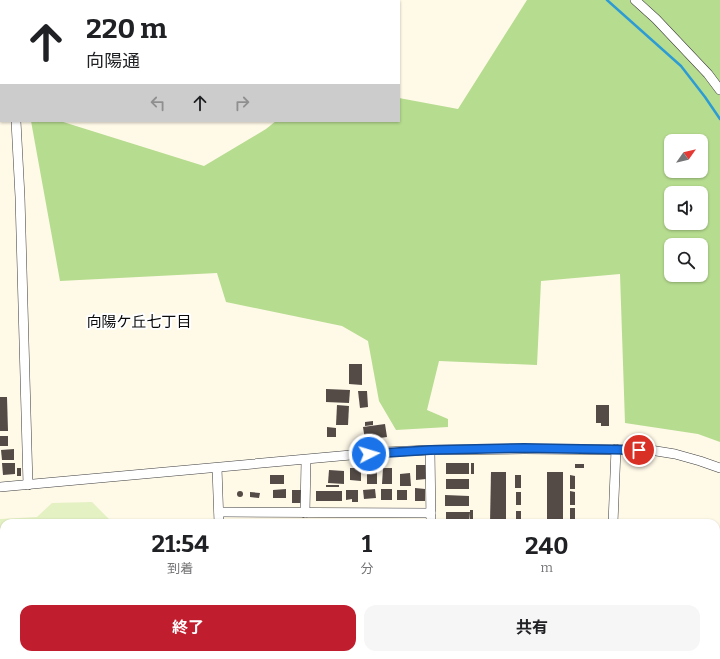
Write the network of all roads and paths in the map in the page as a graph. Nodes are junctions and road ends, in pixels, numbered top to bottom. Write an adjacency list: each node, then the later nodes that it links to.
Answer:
1 (635, 0): 2 (street)
2 (720, 90)
3 (16, 122): 9 (street)
4 (616, 449): 5 (street); 8 (street); 16 (street)
5 (430, 450): 6 (street); 13 (street)
6 (306, 460): 7 (street); 12 (street)
7 (217, 468): 9 (street); 11 (street)
8 (720, 468)
9 (28, 485): 10 (street)
10 (0, 487)
11 (219, 512): 12 (street); 14 (street)
12 (305, 512): 13 (street)
13 (431, 512): 15 (street)
14 (219, 519)
15 (431, 519)
16 (613, 519)

